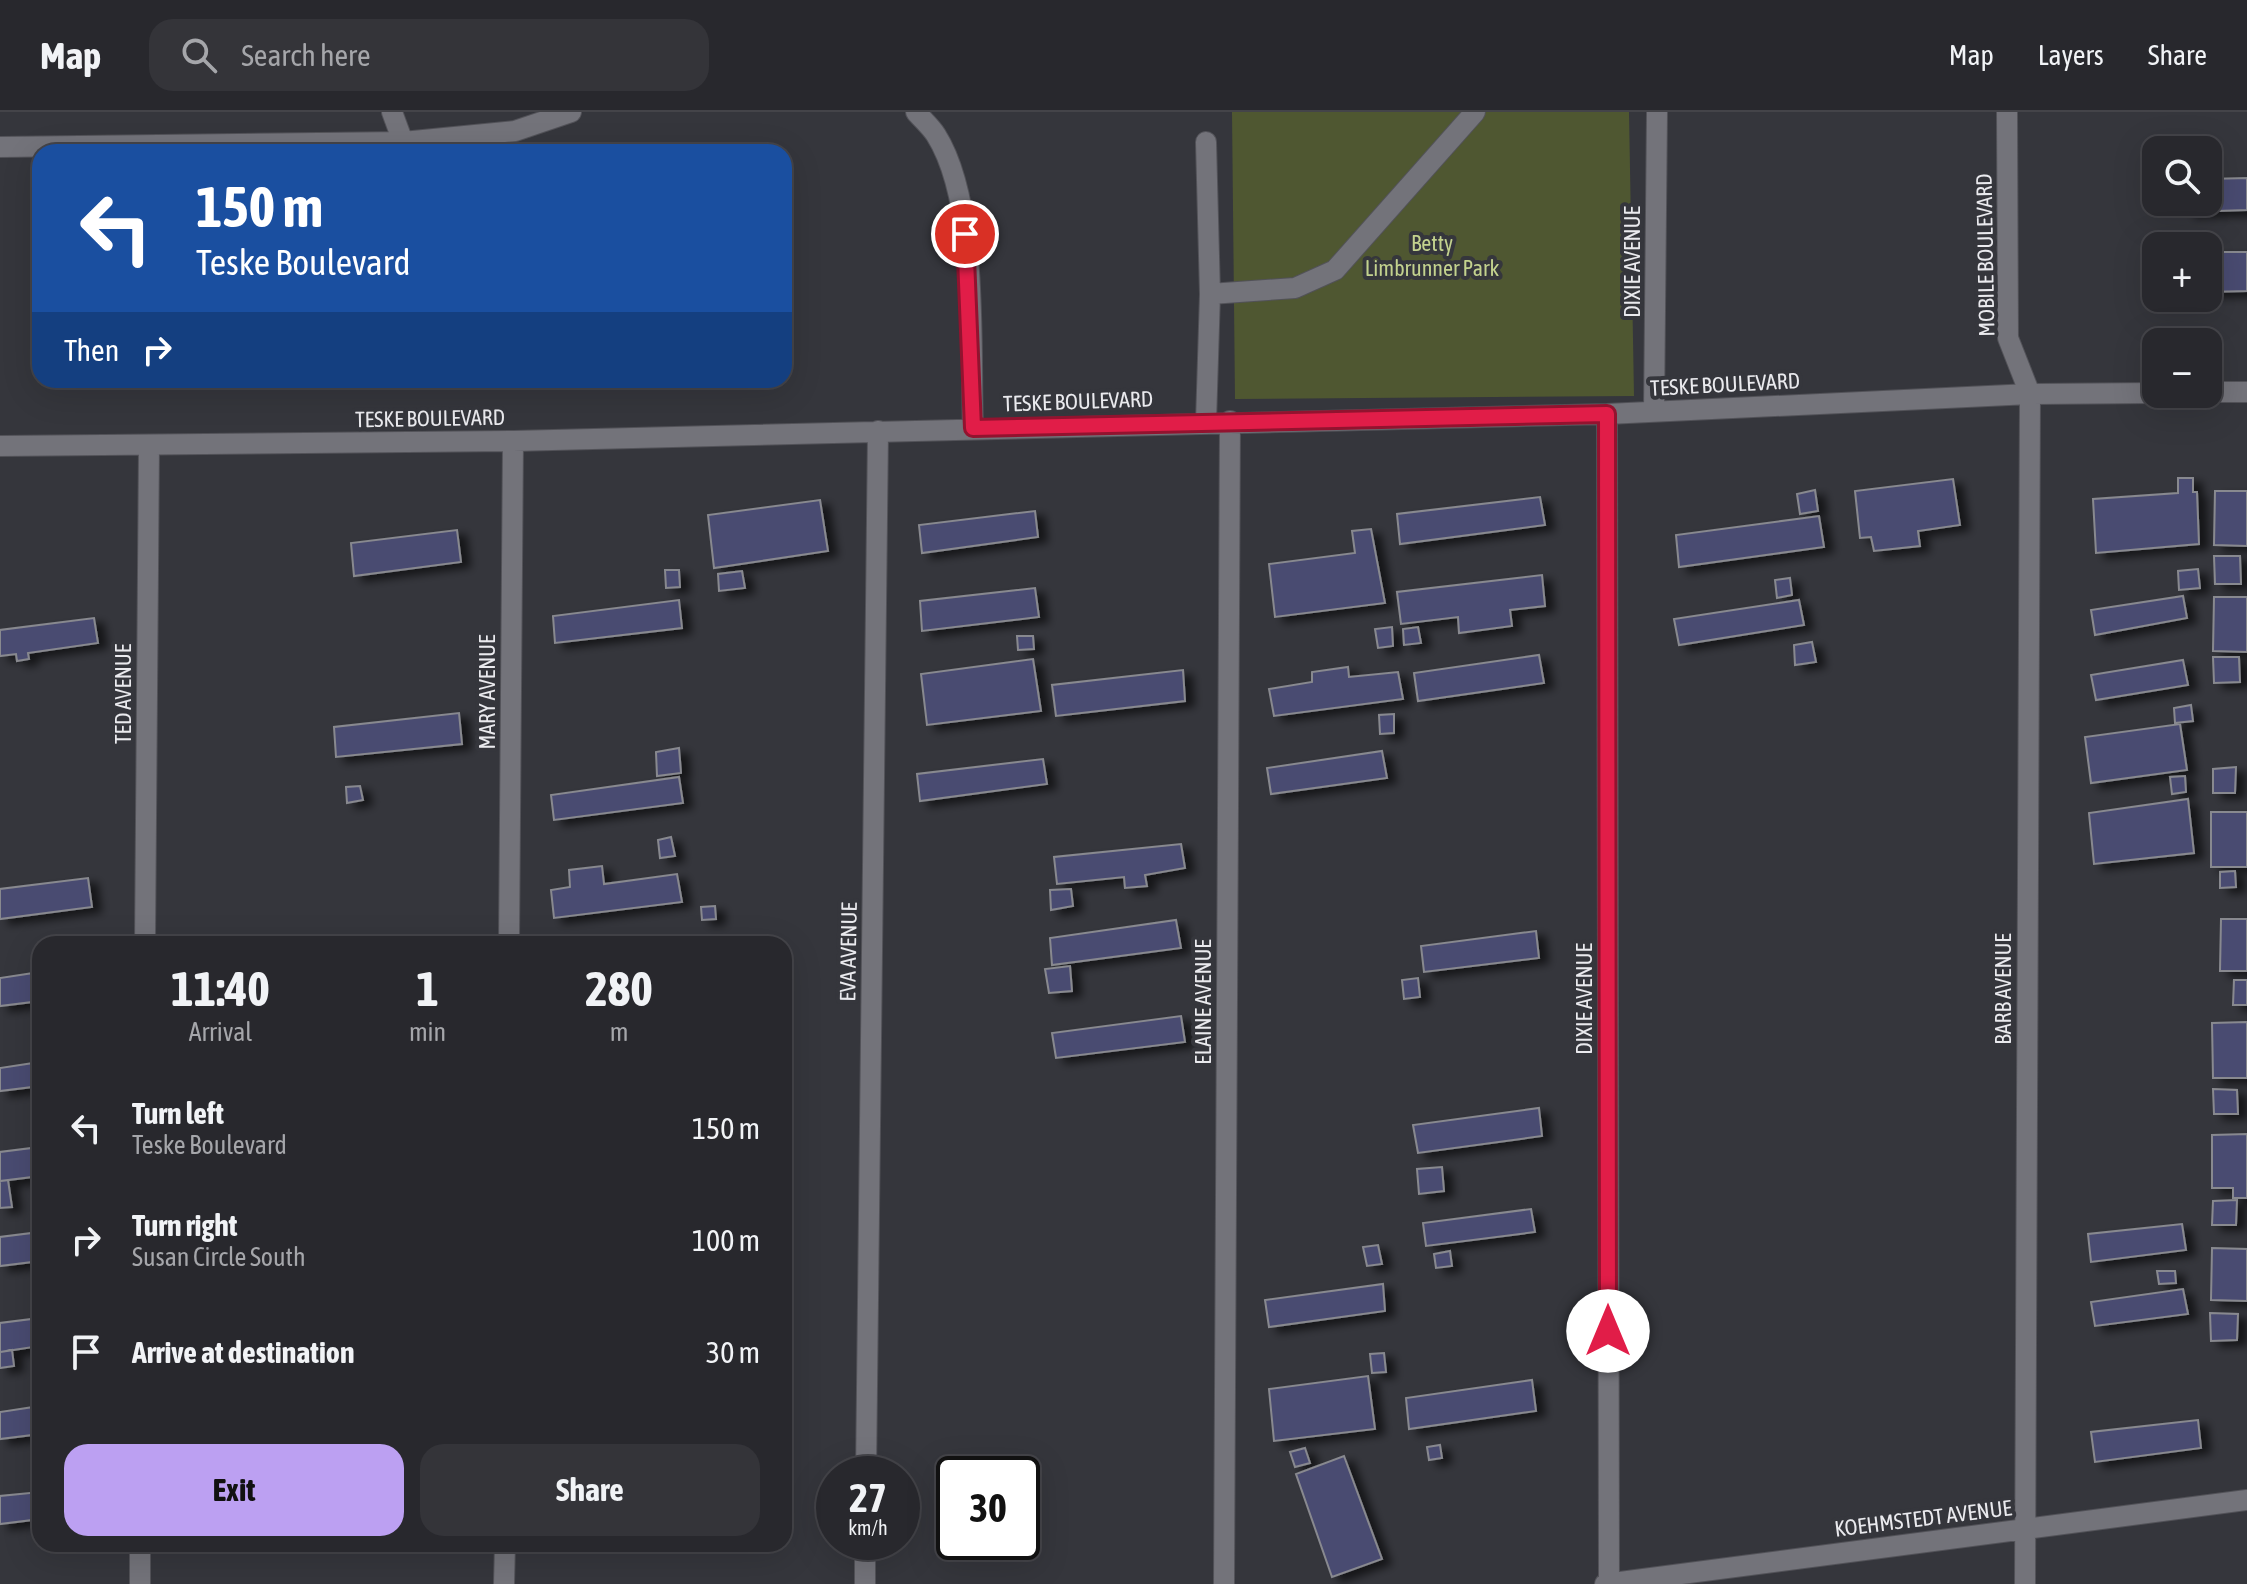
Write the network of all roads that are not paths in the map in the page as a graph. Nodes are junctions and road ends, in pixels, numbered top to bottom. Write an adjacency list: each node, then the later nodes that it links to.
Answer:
1 (392, 112): 7 (street)
2 (571, 112): 7 (street)
3 (916, 112): 21 (street)
4 (1475, 112): 12 (street)
5 (1657, 112): 17 (street, DIXIE AVENUE)
6 (2007, 112): 16 (street, MOBILE BOULEVARD)
7 (403, 142): 9 (street)
8 (1206, 142): 12 (street)
9 (242, 144)
10 (0, 147): 11 (street)
11 (32, 147)
12 (1210, 294): 20 (street)
13 (2222, 392): 14 (street)
14 (2247, 392)
15 (2142, 393): 16 (street, TESKE BOULEVARD)
16 (2030, 394): 17 (street, TESKE BOULEVARD); 30 (street, BARB AVENUE)
17 (1654, 411): 18 (street, TESKE BOULEVARD)
18 (1607, 414): 19 (street, TESKE BOULEVARD); 38 (street, DIXIE AVENUE)
19 (1230, 421): 20 (street, TESKE BOULEVARD); 37 (street, ELAINE AVENUE)
20 (1206, 422): 21 (street, TESKE BOULEVARD)
21 (973, 428): 22 (street, TESKE BOULEVARD)
22 (878, 431): 23 (street, TESKE BOULEVARD); 28 (street, EVA AVENUE)
23 (513, 441): 24 (street, TESKE BOULEVARD); 27 (street, MARY AVENUE)
24 (149, 445): 25 (street, TESKE BOULEVARD); 26 (street, TED AVENUE)
25 (0, 446)
26 (145, 936)
27 (509, 936)
28 (866, 1456)
29 (2247, 1500): 30 (street, KOEHMSTEDT AVENUE)
30 (2025, 1529): 38 (street, KOEHMSTEDT AVENUE); 39 (street, BARB AVENUE)
31 (140, 1552): 34 (street)
32 (505, 1552): 35 (street)
33 (865, 1560): 36 (street)
34 (140, 1584)
35 (504, 1584)
36 (865, 1584)
37 (1224, 1584)
38 (1607, 1584)
39 (2025, 1584)

